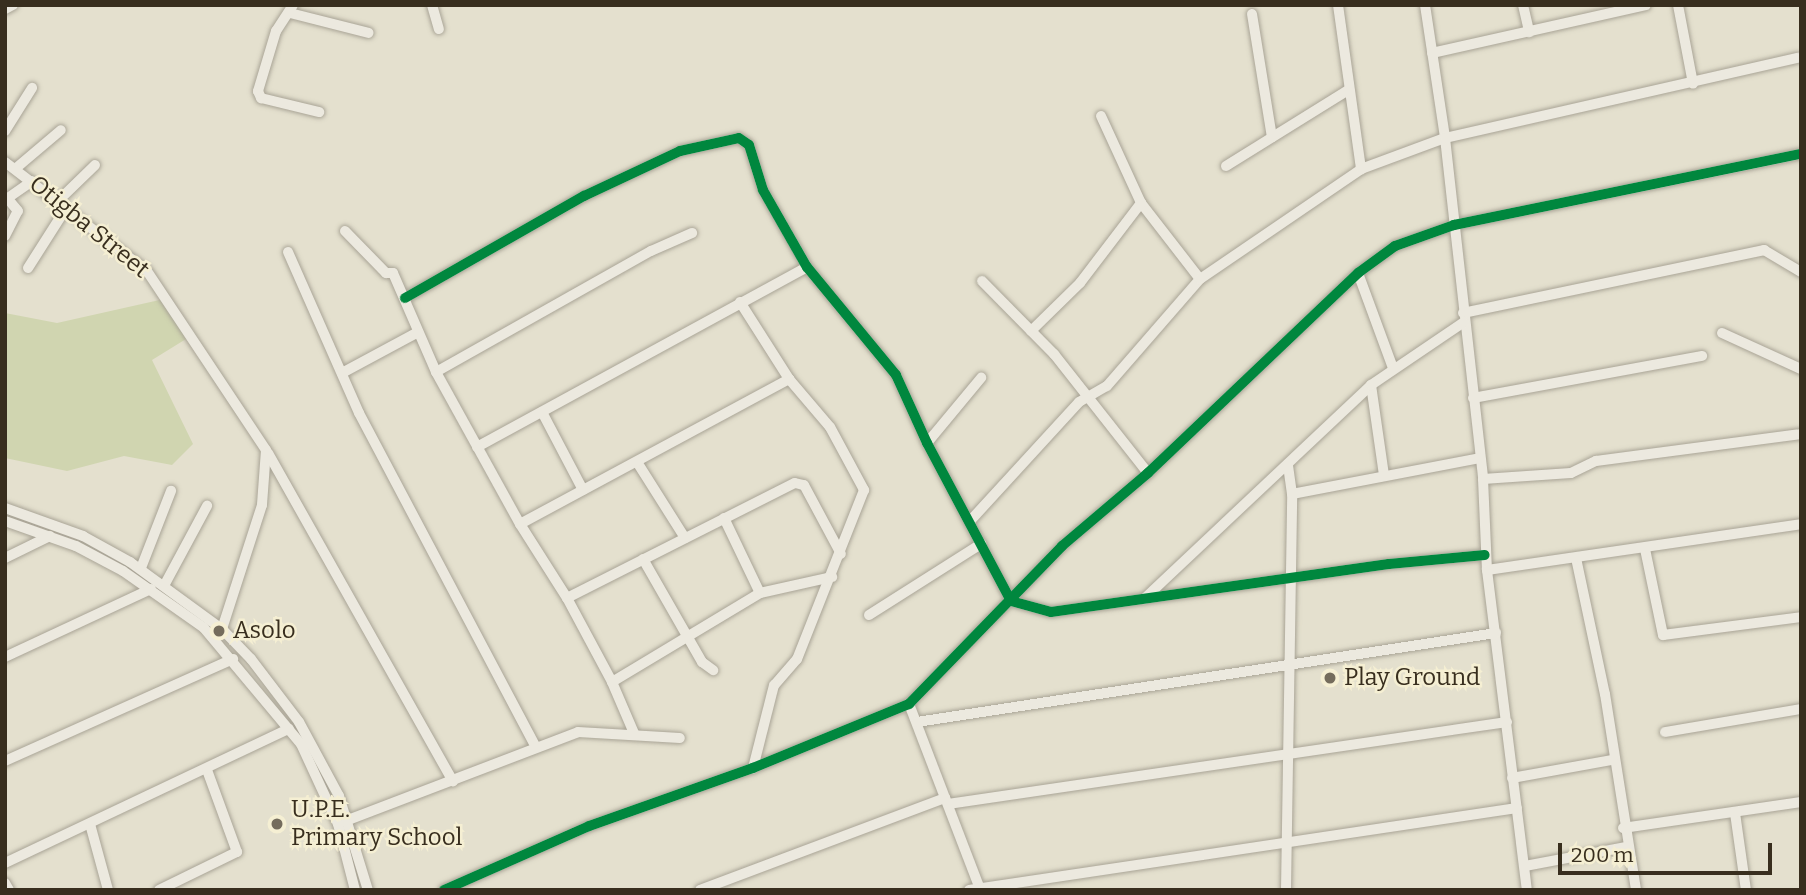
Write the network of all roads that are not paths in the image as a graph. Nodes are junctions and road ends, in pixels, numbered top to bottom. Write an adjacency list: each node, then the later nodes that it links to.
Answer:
1 (13, 5): 8 (street)
2 (432, 5): 12 (street)
3 (1338, 5): 19 (street)
4 (1426, 5): 15 (street)
5 (1523, 5): 13 (street)
6 (1646, 5): 10 (street)
7 (1678, 5): 17 (street)
8 (5, 9)
9 (291, 9): 14 (street); 20 (street)
10 (1615, 9): 13 (street)
11 (1252, 14): 24 (street)
12 (439, 29)
13 (1529, 32): 15 (street)
14 (369, 33)
15 (1432, 53): 25 (street)
16 (1798, 58): 17 (street)
17 (1693, 84): 25 (street)
18 (32, 88): 23 (street)
19 (1348, 90): 24 (street); 31 (street)
20 (319, 112)
21 (1101, 116): 35 (street)
22 (61, 130): 30 (street)
23 (5, 131)
24 (1272, 137): 29 (street)
25 (1445, 138): 31 (street); 37 (street)
26 (1801, 154): 37 (street)
27 (5, 162): 30 (street, Otigba Street)
28 (95, 165): 34 (street)
29 (1226, 166)
30 (15, 169): 32 (street, Otigba Street)
31 (1361, 169): 46 (street)
32 (32, 181): 33 (street); 34 (street, Otigba Street)
33 (6, 199): 40 (street)
34 (57, 202): 36 (street, Otigba Street)
35 (1141, 203): 46 (street); 51 (street)
36 (65, 210): 43 (street); 68 (street, Otigba Street)
37 (1454, 225): 45 (street); 50 (street)
38 (345, 231): 48 (street)
39 (692, 233): 57 (street)
40 (5, 236)
41 (288, 252): 58 (street)
42 (807, 267): 48 (street); 49 (street); 66 (street)
43 (28, 268)
44 (1801, 272): 50 (street)
45 (1358, 273): 55 (street); 72 (street)
46 (1200, 279): 62 (street)
47 (982, 281): 51 (street)
48 (405, 298): 52 (street)
49 (740, 302): 60 (street); 64 (street)
50 (1464, 318): 55 (street); 63 (street)
51 (1031, 331): 62 (street)
52 (418, 332): 57 (street); 58 (street)
53 (1722, 333): 56 (street)
54 (1702, 356): 63 (street)
55 (1394, 368): 61 (street)
56 (1801, 369)
57 (436, 372): 67 (street)
58 (342, 373): 122 (street)
59 (981, 378): 66 (street)
60 (789, 379): 70 (street); 89 (street)
61 (1371, 385): 71 (street); 73 (street)
62 (1090, 397): 72 (street); 82 (street)
63 (1473, 398): 69 (street)
64 (542, 412): 67 (street); 75 (street)
65 (1801, 434): 74 (street)
66 (927, 443): 82 (street)
67 (477, 447): 83 (street)
68 (266, 450): 106 (street); 129 (street, Otigba Street)
69 (1480, 458): 73 (street); 74 (street)
70 (637, 462): 75 (street); 86 (street)
71 (1288, 464): 77 (street); 102 (street)
72 (1148, 473): 103 (street)
73 (1384, 475): 77 (street)
74 (1483, 480): 90 (street)
75 (583, 490): 83 (street)
76 (171, 491): 94 (street)
77 (1293, 494): 97 (street)
78 (207, 506): 98 (street)
79 (5, 508): 94 (street)
80 (723, 518): 86 (street); 89 (street); 100 (street)
81 (5, 521): 85 (street)
82 (970, 521): 87 (street)
83 (520, 524): 101 (street)
84 (1801, 524): 88 (street)
85 (50, 536): 91 (street); 99 (street)
86 (685, 538): 93 (street)
87 (981, 544): 103 (street); 104 (street)
88 (1646, 549): 92 (street); 105 (street)
89 (841, 554): 96 (street)
90 (1485, 555): 95 (street); 97 (street)
91 (5, 558)
92 (1576, 558): 95 (street); 124 (street)
93 (643, 559): 101 (street); 108 (street)
94 (141, 568): 98 (street)
95 (1487, 570): 107 (street)
96 (832, 577): 100 (street); 126 (street)
97 (1292, 580): 102 (street); 111 (street)
98 (164, 584): 106 (street)
99 (151, 589): 109 (street); 110 (street)
100 (760, 593): 108 (street)
101 (567, 598): 113 (street)
102 (1144, 599): 103 (street)
103 (1011, 601): 114 (street)
104 (869, 615)
105 (1801, 617)
106 (222, 629): 134 (street)
107 (1496, 634): 111 (street); 117 (street)
108 (688, 637): 112 (street); 113 (street)
109 (5, 657)
110 (233, 659): 118 (street); 125 (street)
111 (1287, 667): 116 (street); 123 (street)
112 (713, 670)
113 (612, 681): 120 (street)
114 (909, 704): 116 (street); 126 (street)
115 (1801, 709): 119 (street)
116 (917, 722): 130 (street)
117 (1507, 722): 123 (street); 128 (street)
118 (289, 729): 127 (street); 146 (street)
119 (1665, 732)
120 (634, 733): 121 (street); 122 (street)
121 (680, 738)
122 (536, 747): 129 (street)
123 (1287, 754): 130 (street); 137 (street)
124 (1612, 760): 128 (street); 136 (street)
125 (5, 761)
126 (753, 768): 148 (street)
127 (207, 770): 135 (street); 145 (street)
128 (1512, 778): 132 (street)
129 (453, 781): 134 (street)
130 (947, 801): 142 (street); 149 (street)
131 (1801, 802): 133 (street)
132 (1517, 808): 137 (street); 140 (street)
133 (1735, 813): 136 (street); 153 (street)
134 (348, 820): 147 (street)
135 (90, 824): 139 (street); 144 (street)
136 (1623, 828): 138 (street)
137 (1286, 843): 142 (street); 150 (street)
138 (1626, 847): 140 (street); 152 (street)
139 (5, 863)
140 (1525, 866): 151 (street)
141 (5, 883): 143 (street)
142 (976, 888)
143 (9, 890)
144 (108, 890)
145 (159, 890)
146 (355, 890)
147 (368, 890)
148 (444, 890)
149 (700, 890)
150 (1286, 890)
151 (1527, 890)
152 (1636, 890)
153 (1746, 890)

